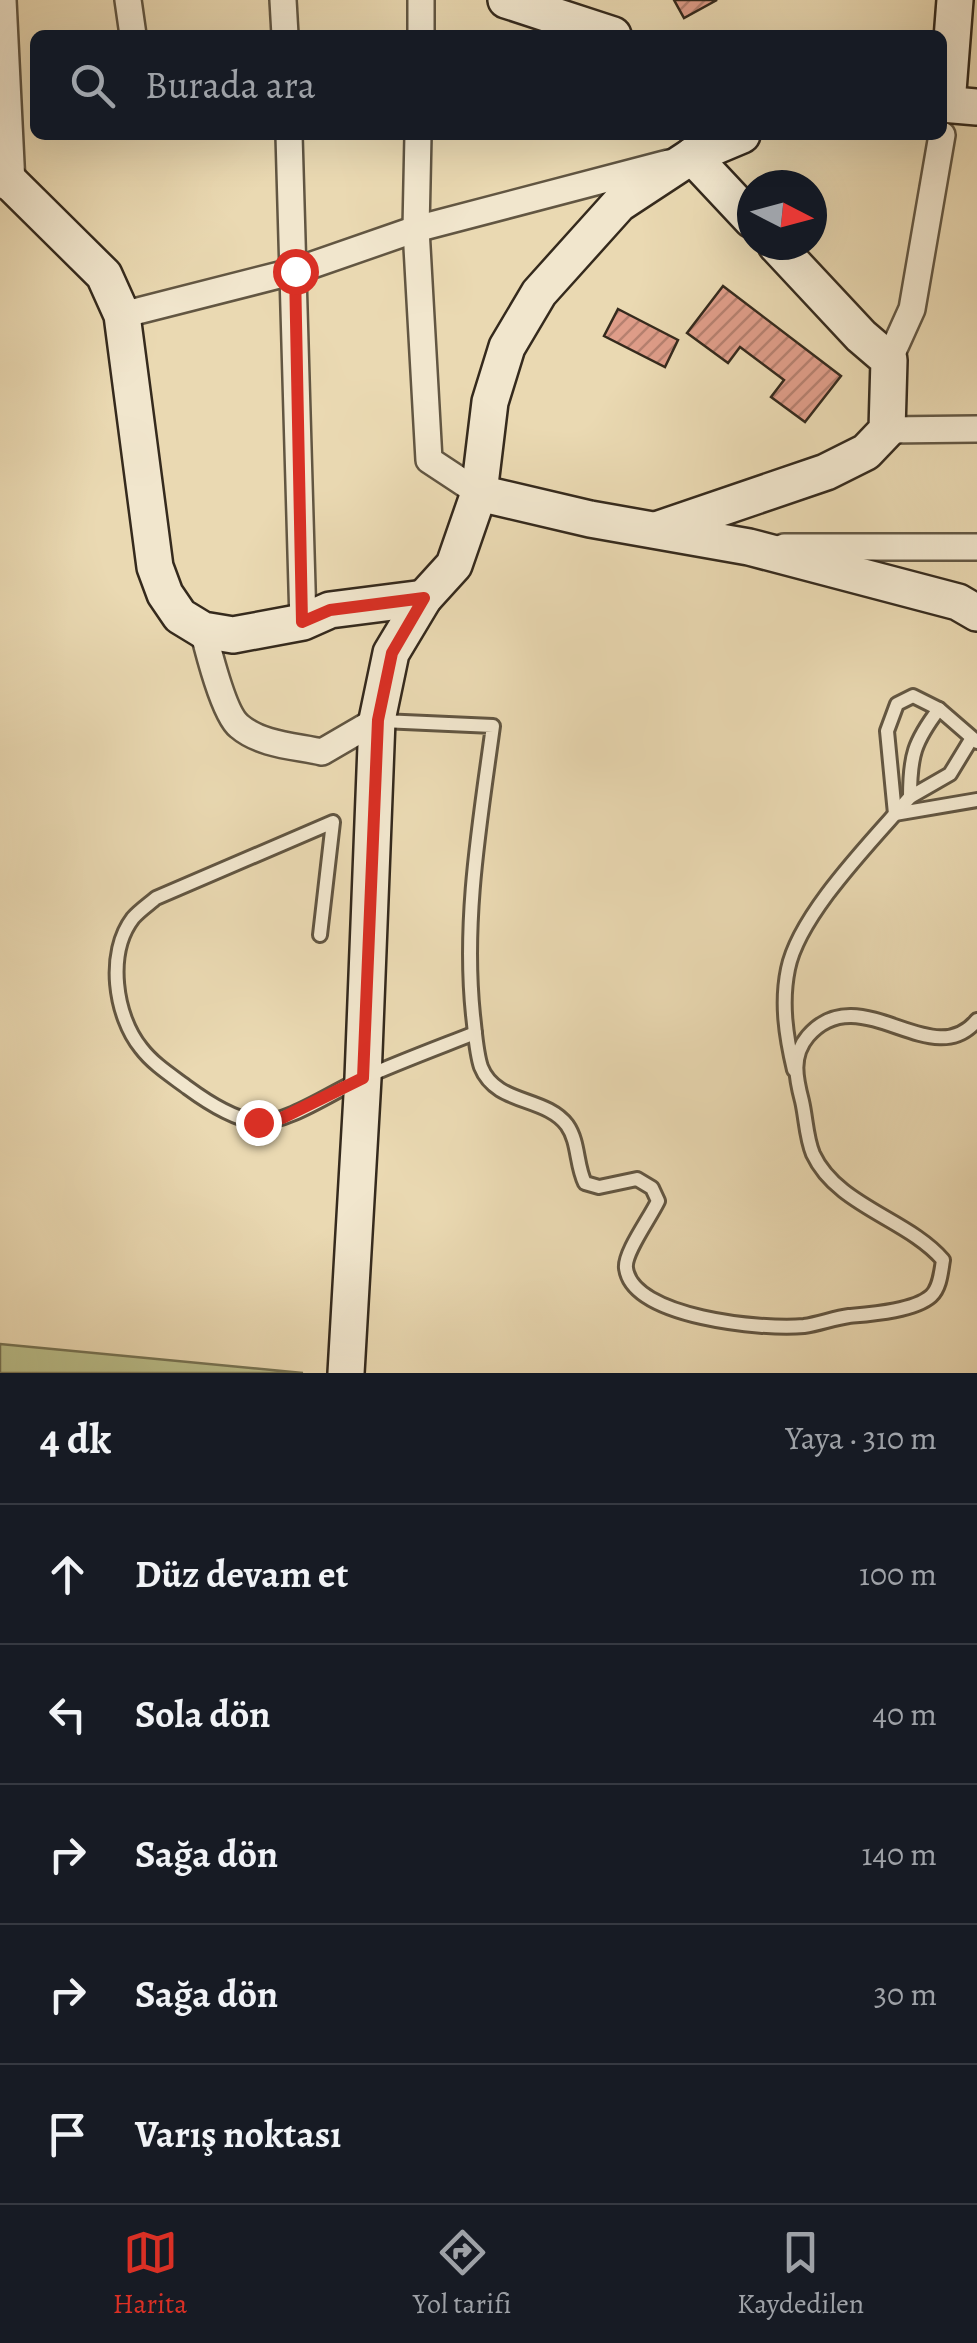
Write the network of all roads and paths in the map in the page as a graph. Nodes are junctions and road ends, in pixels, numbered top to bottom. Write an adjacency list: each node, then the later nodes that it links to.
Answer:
1 (2, 0): 17 (street)
2 (128, 0): 7 (street)
3 (283, 0): 8 (street)
4 (421, 0): 9 (street)
5 (506, 0): 10 (street)
6 (955, 0): 11 (street)
7 (131, 30)
8 (285, 30)
9 (420, 30)
10 (598, 30)
11 (950, 117)
12 (289, 140): 21 (street)
13 (418, 140): 19 (street)
14 (730, 140): 16 (street)
15 (945, 140): 23 (street)
16 (692, 156): 18 (street); 19 (street); 26 (street)
17 (6, 181): 22 (street)
18 (737, 204)
19 (416, 229): 21 (street); 26 (street)
20 (790, 260): 23 (street)
21 (295, 271): 22 (street); 32 (street)
22 (122, 314): 33 (street)
23 (889, 360): 25 (street)
24 (977, 429): 25 (street)
25 (887, 430): 27 (street)
26 (479, 493): 27 (street); 30 (street)
27 (658, 529): 28 (street)
28 (749, 547): 29 (street); 31 (street)
29 (977, 547)
30 (424, 598): 32 (street); 35 (street)
31 (977, 613)
32 (302, 622): 33 (street)
33 (203, 630): 35 (street)
34 (939, 710): 36 (lane); 37 (lane); 39 (lane)
35 (378, 720): 42 (lane); 44 (street)
36 (974, 740): 37 (lane)
37 (910, 797): 39 (lane)
38 (977, 800): 39 (lane)
39 (895, 814): 43 (lane)
40 (320, 935): 44 (lane)
41 (977, 1020): 43 (lane)
42 (475, 1033): 43 (lane); 44 (lane)
43 (794, 1072)
44 (363, 1078): 45 (street)
45 (349, 1372)

